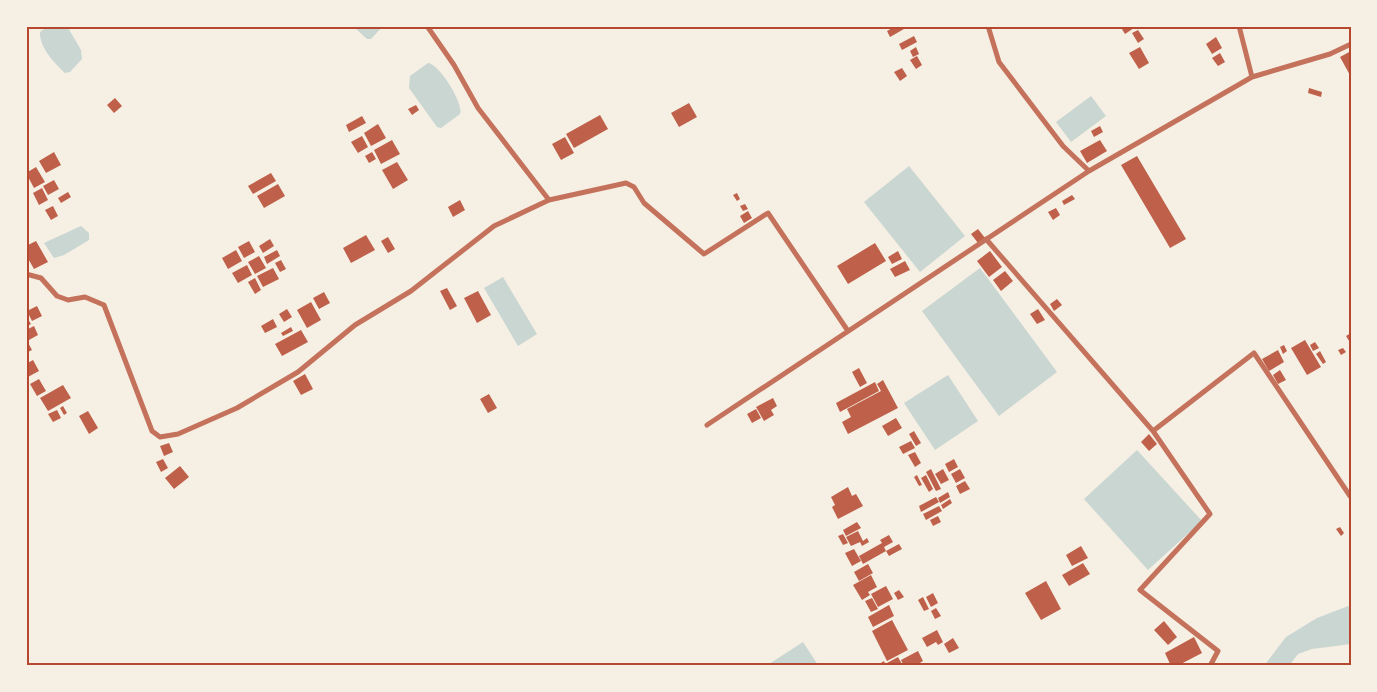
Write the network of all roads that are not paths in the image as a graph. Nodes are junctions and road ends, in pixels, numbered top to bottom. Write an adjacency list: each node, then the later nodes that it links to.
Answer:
1 (427, 26): 7 (street)
2 (988, 26): 6 (street)
3 (1239, 26): 5 (street)
4 (1351, 44): 5 (street)
5 (1252, 76): 6 (street)
6 (1089, 171): 8 (street)
7 (549, 200): 9 (street); 10 (street)
8 (986, 239): 10 (street); 12 (street)
9 (26, 274)
10 (848, 331): 11 (street)
11 (707, 425)
12 (1153, 431): 13 (street); 14 (street)
13 (1350, 496)
14 (1210, 666)

